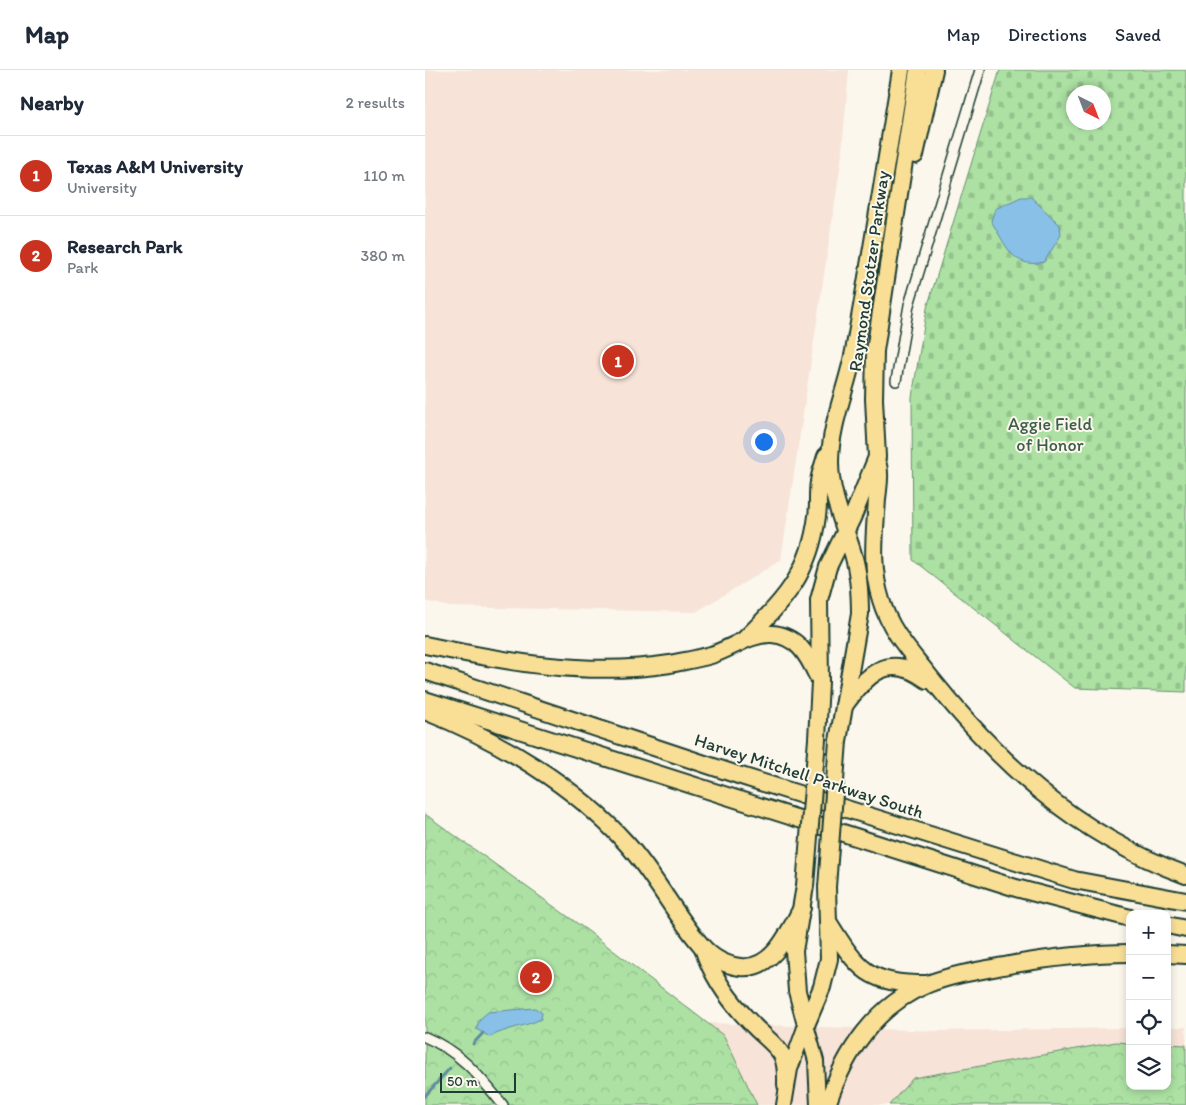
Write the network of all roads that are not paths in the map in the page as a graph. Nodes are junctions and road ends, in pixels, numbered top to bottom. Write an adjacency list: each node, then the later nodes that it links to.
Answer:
1 (901, 70): 7 (highway, Raymond Stotzer Parkway)
2 (918, 70): 5 (highway, Raymond Stotzer Parkway)
3 (934, 70): 5 (highway)
4 (979, 70): 6 (street)
5 (884, 295): 8 (highway, Raymond Stotzer Parkway)
6 (896, 381)
7 (833, 432): 9 (highway, Raymond Stotzer Parkway); 10 (highway)
8 (877, 458): 9 (highway, Raymond Stotzer Parkway); 14 (highway)
9 (845, 532): 13 (highway, Raymond Stotzer Parkway); 16 (highway, Raymond Stotzer Parkway)
10 (743, 641): 11 (highway); 13 (highway)
11 (425, 645)
12 (425, 671): 19 (highway, Harvey Mitchell Parkway South)
13 (820, 682): 20 (highway, Raymond Stotzer Parkway, bridge)
14 (937, 687): 16 (highway); 18 (highway)
15 (425, 700): 21 (highway)
16 (842, 708): 22 (highway, Raymond Stotzer Parkway, bridge)
17 (425, 712): 25 (highway)
18 (1186, 875)
19 (1186, 901)
20 (802, 908): 25 (highway); 30 (highway, Raymond Stotzer Parkway)
21 (1126, 917)
22 (828, 921): 29 (highway); 30 (highway, Raymond Stotzer Parkway)
23 (1171, 926): 24 (highway)
24 (1186, 929)
25 (702, 946): 32 (highway)
26 (1126, 954): 29 (highway)
27 (1171, 954): 28 (highway)
28 (1186, 955)
29 (927, 984): 36 (highway)
30 (806, 1025): 32 (main road, Raymond Stotzer Parkway); 35 (main road, Raymond Stotzer Parkway)
31 (425, 1038): 33 (street)
32 (786, 1085): 34 (main road, Raymond Stotzer Parkway)
33 (503, 1105)
34 (784, 1105)
35 (818, 1105)
36 (827, 1105)

